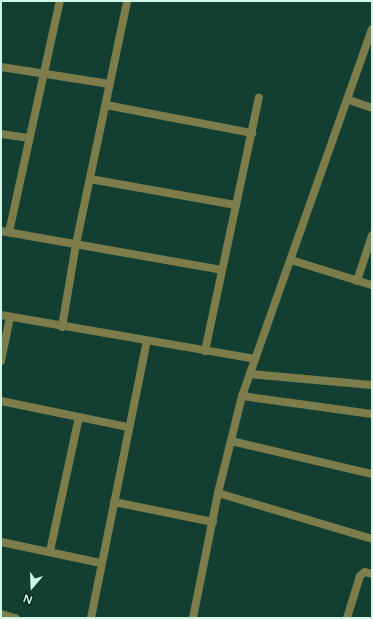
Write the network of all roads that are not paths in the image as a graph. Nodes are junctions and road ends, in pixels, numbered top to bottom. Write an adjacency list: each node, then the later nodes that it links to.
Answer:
1 (60, 1): 5 (street)
2 (127, 1): 6 (street)
3 (372, 29): 8 (street)
4 (1, 66): 5 (street)
5 (42, 74): 6 (street); 13 (street)
6 (110, 84): 9 (street)
7 (260, 98): 11 (street)
8 (349, 100): 10 (street); 19 (street)
9 (106, 105): 11 (street); 14 (street)
10 (372, 108)
11 (252, 133): 15 (street)
12 (1, 134): 13 (street)
13 (29, 138): 16 (street)
14 (90, 179): 15 (street); 18 (street)
15 (236, 206): 20 (street)
16 (5, 232): 18 (street)
17 (372, 235): 21 (street)
18 (76, 244): 20 (street); 25 (street)
19 (291, 260): 21 (street); 28 (street)
20 (222, 270): 27 (street)
21 (356, 281): 22 (street)
22 (372, 286)
23 (1, 315): 24 (street)
24 (10, 317): 25 (street); 29 (street)
25 (62, 327): 26 (street)
26 (147, 341): 27 (street); 36 (street)
27 (205, 351): 28 (street)
28 (254, 359): 30 (street)
29 (1, 361)
30 (250, 374): 31 (street); 32 (street)
31 (372, 385)
32 (242, 396): 34 (street); 37 (street)
33 (1, 401): 35 (street)
34 (372, 414)
35 (79, 417): 36 (street); 44 (street)
36 (128, 427): 40 (street)
37 (231, 441): 38 (street); 39 (street)
38 (372, 474)
39 (218, 493): 41 (street); 42 (street)
40 (114, 502): 41 (street); 45 (street)
41 (212, 522): 50 (street)
42 (372, 539)
43 (1, 542): 44 (street)
44 (50, 551): 45 (street)
45 (101, 563): 49 (street)
46 (372, 574): 51 (street)
47 (1, 614): 48 (street)
48 (15, 618)
49 (91, 618)
50 (193, 618)
51 (347, 618)

